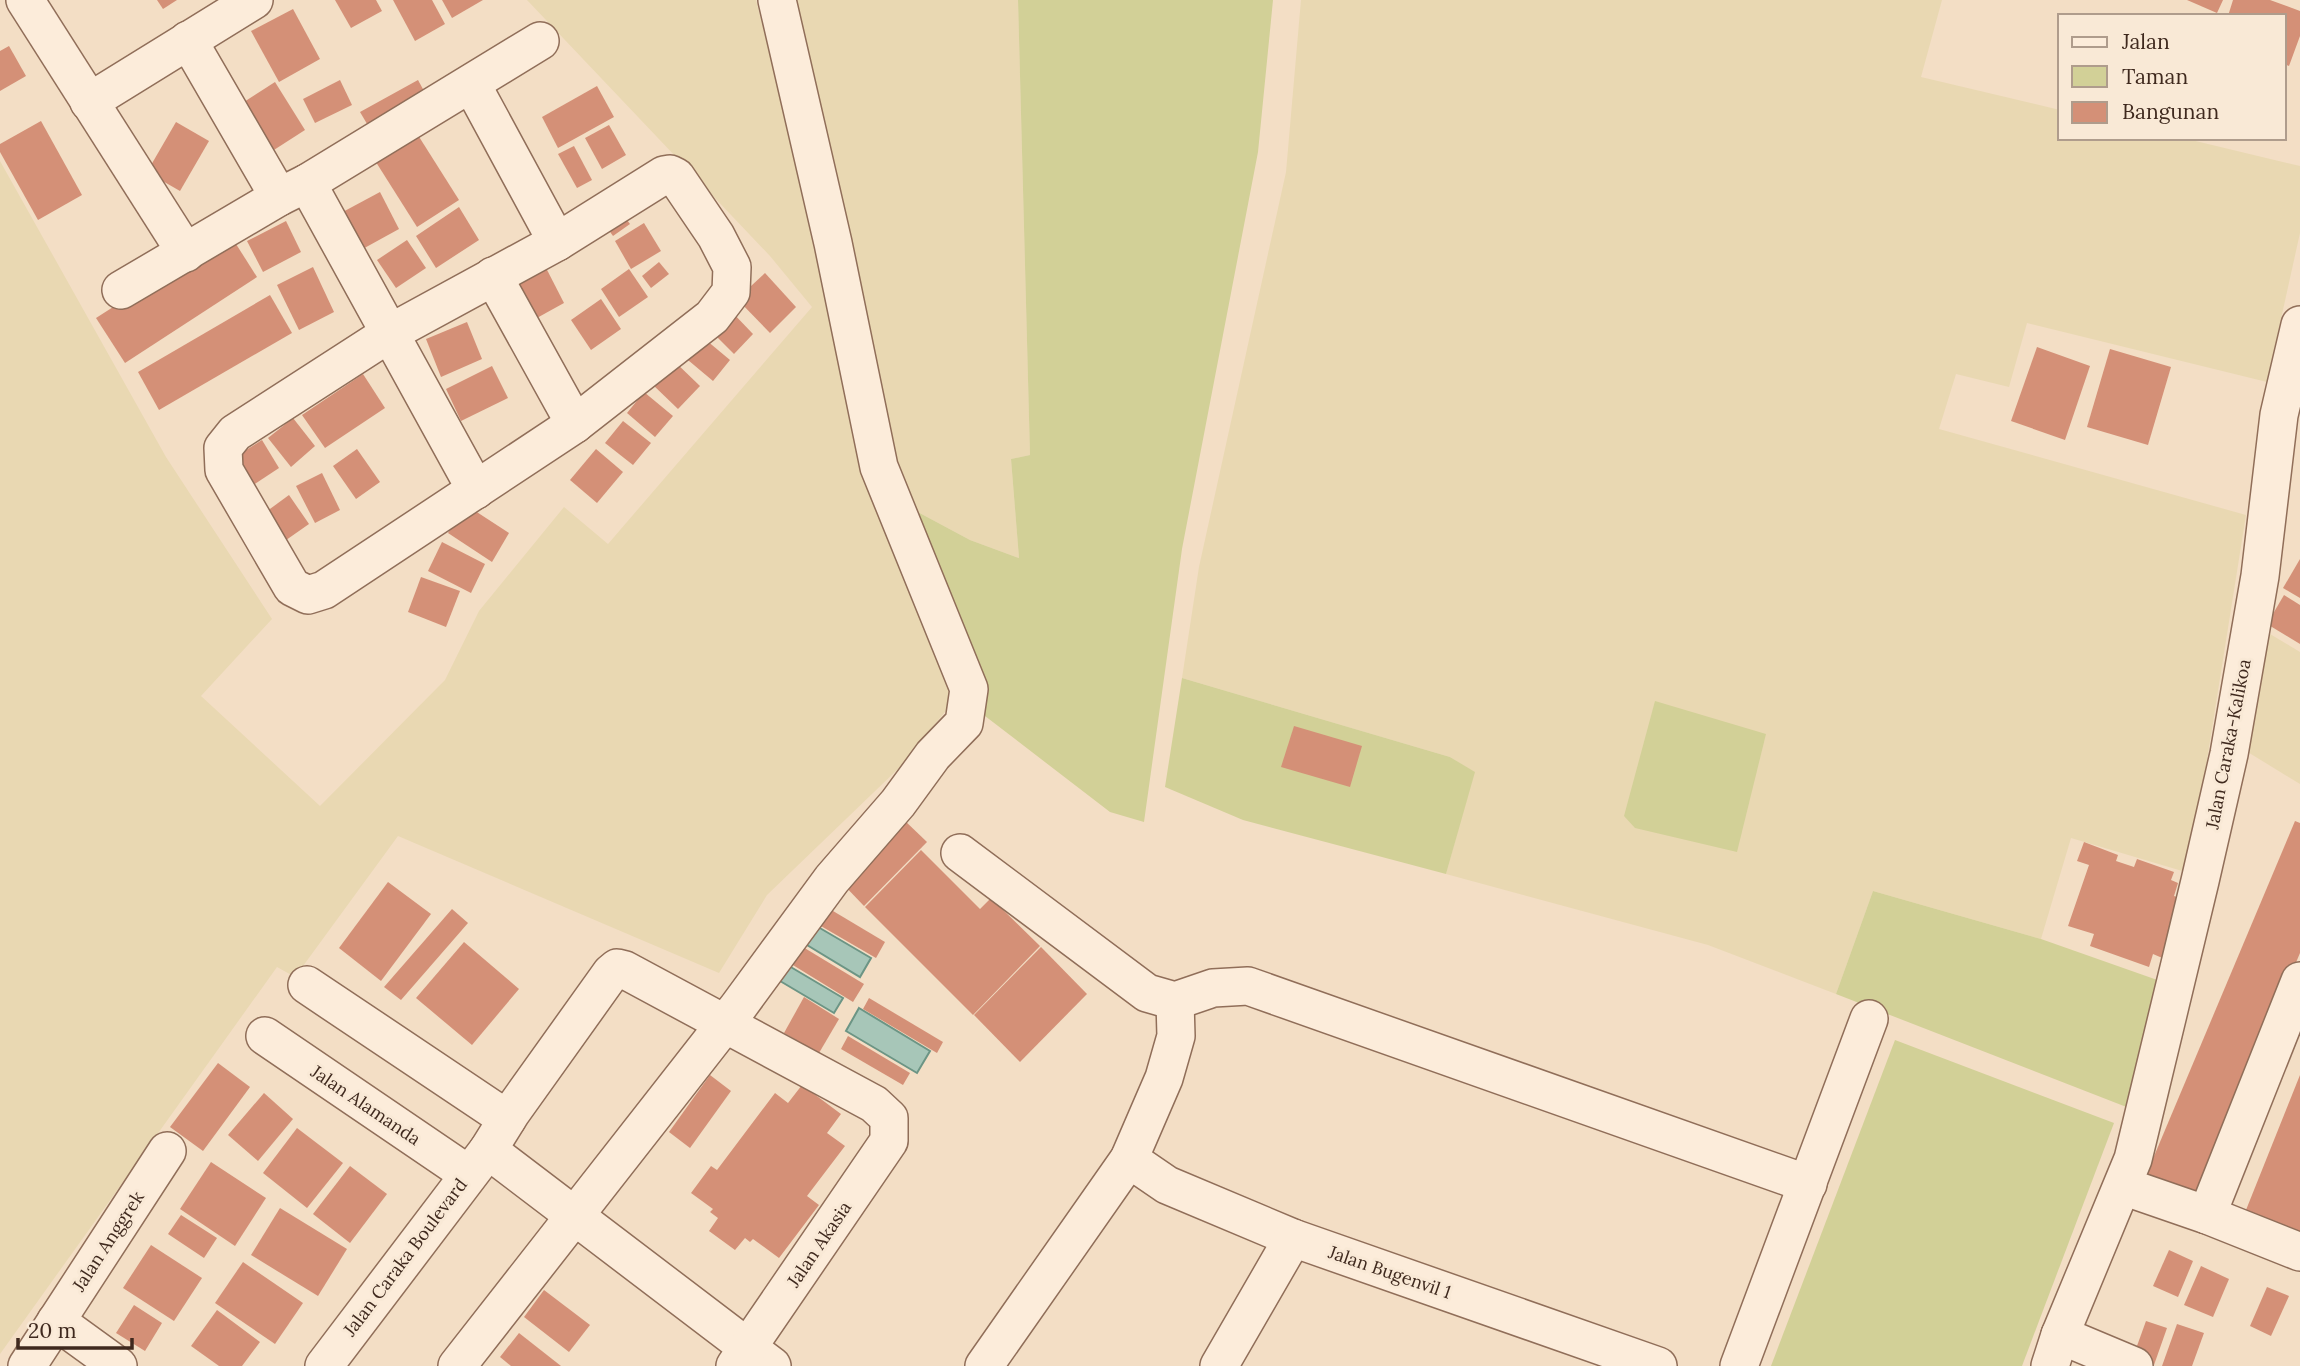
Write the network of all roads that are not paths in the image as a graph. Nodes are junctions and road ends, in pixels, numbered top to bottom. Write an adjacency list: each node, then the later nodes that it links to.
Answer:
1 (25, 0): 7 (street)
2 (254, 0): 4 (street)
3 (777, 0): 23 (street)
4 (188, 40): 7 (street); 8 (street)
5 (540, 41): 6 (street)
6 (472, 85): 8 (street); 9 (street)
7 (89, 102): 10 (street)
8 (293, 190): 10 (street); 14 (street)
9 (557, 242): 11 (street); 16 (street)
10 (186, 253): 12 (street)
11 (493, 276): 14 (street); 16 (street)
12 (121, 290)
13 (2300, 325): 15 (street, Jalan Caraka-Kalikoa)
14 (390, 333): 17 (street); 17 (street)
15 (2289, 421): 29 (street, Jalan Caraka-Kalikoa)
16 (575, 425): 17 (street)
17 (477, 490)
18 (960, 853): 21 (street)
19 (2300, 981): 31 (street)
20 (307, 985): 25 (street)
21 (1175, 1001): 27 (street); 30 (street)
22 (1869, 1019): 30 (street)
23 (726, 1023): 25 (street, Jalan Caraka Boulevard); 32 (street); 37 (street, Jalan Akasia)
24 (265, 1035): 28 (street, Jalan Alamanda)
25 (507, 1119): 28 (street, Jalan Caraka Boulevard)
26 (167, 1151): 35 (street, Jalan Anggrek)
27 (1129, 1159): 33 (street, Jalan Bugenvil 1); 42 (street)
28 (478, 1162): 32 (street, Jalan Alamanda); 40 (street, Jalan Caraka Boulevard)
29 (2128, 1173): 31 (street); 36 (street, Jalan Caraka-Kalikoa)
30 (1808, 1184): 45 (street)
31 (2207, 1215): 34 (street)
32 (573, 1216): 37 (street, Jalan Alamanda); 41 (street)
33 (1293, 1238): 43 (street); 44 (street, Jalan Bugenvil 1)
34 (2300, 1252)
35 (56, 1321): 38 (street, Jalan Anggrek); 39 (street)
36 (2055, 1351): 46 (street)
37 (752, 1360)
38 (27, 1366)
39 (118, 1366)
40 (324, 1366)
41 (457, 1366)
42 (984, 1366)
43 (1219, 1366)
44 (1658, 1366)
45 (1739, 1366)
46 (2134, 1366)

